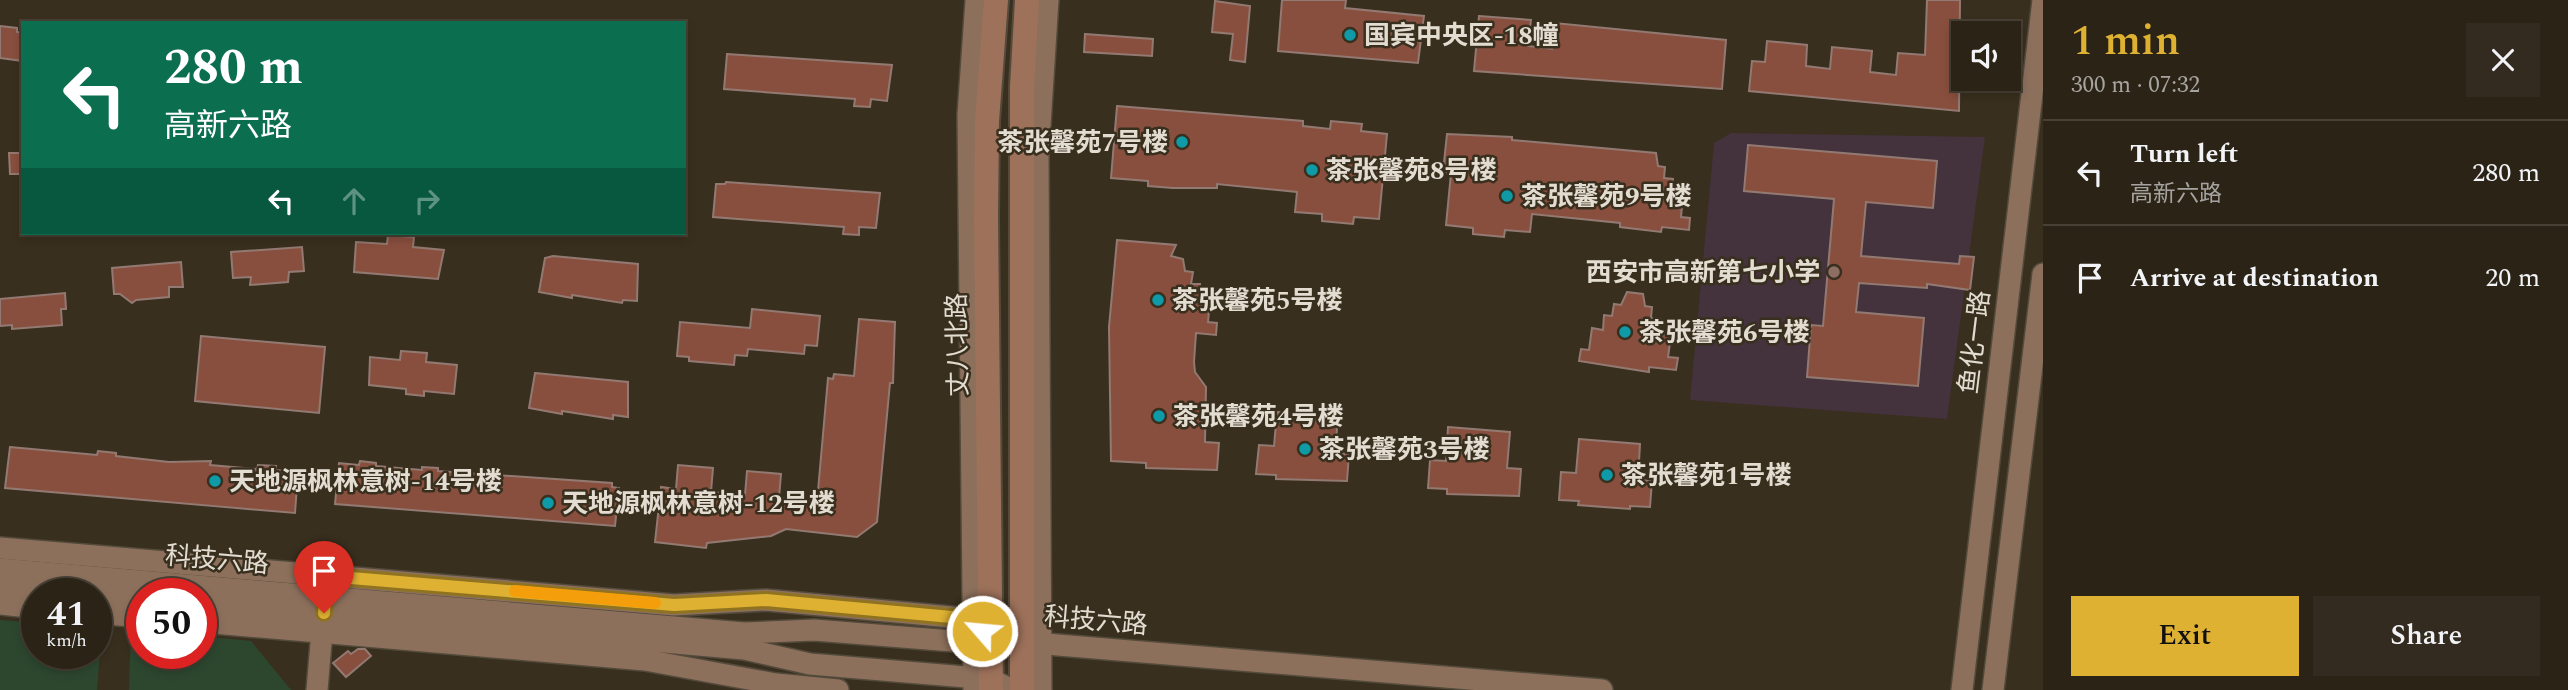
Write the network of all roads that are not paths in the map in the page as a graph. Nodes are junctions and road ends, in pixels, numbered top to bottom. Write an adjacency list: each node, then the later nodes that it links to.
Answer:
1 (976, 0): 16 (main road)
2 (996, 0): 18 (main road, 丈八北路)
3 (1027, 0): 19 (main road)
4 (1048, 0): 19 (main road)
5 (2043, 0): 26 (main road, 鱼化一路)
6 (2043, 274): 27 (main road)
7 (0, 548): 9 (main road)
8 (0, 569): 15 (main road, 科技六路)
9 (327, 576): 15 (main road); 16 (main road)
10 (0, 585): 11 (main road, 科技六路)
11 (21, 587)
12 (0, 604): 14 (main road)
13 (217, 604): 15 (main road, 科技六路)
14 (21, 606)
15 (324, 614): 17 (main road); 18 (main road, 科技六路); 20 (main road, 科技六路); 21 (main road); 22 (main road)
16 (973, 619): 18 (main road)
17 (217, 621)
18 (982, 643): 19 (main road, 科技六路); 20 (main road, 丈八北路)
19 (1032, 643): 23 (main road); 24 (main road); 25 (main road, 科技六路)
20 (987, 686)
21 (317, 690)
22 (838, 690)
23 (1023, 690)
24 (1041, 690)
25 (1602, 690)
26 (1962, 690)
27 (1993, 690)

